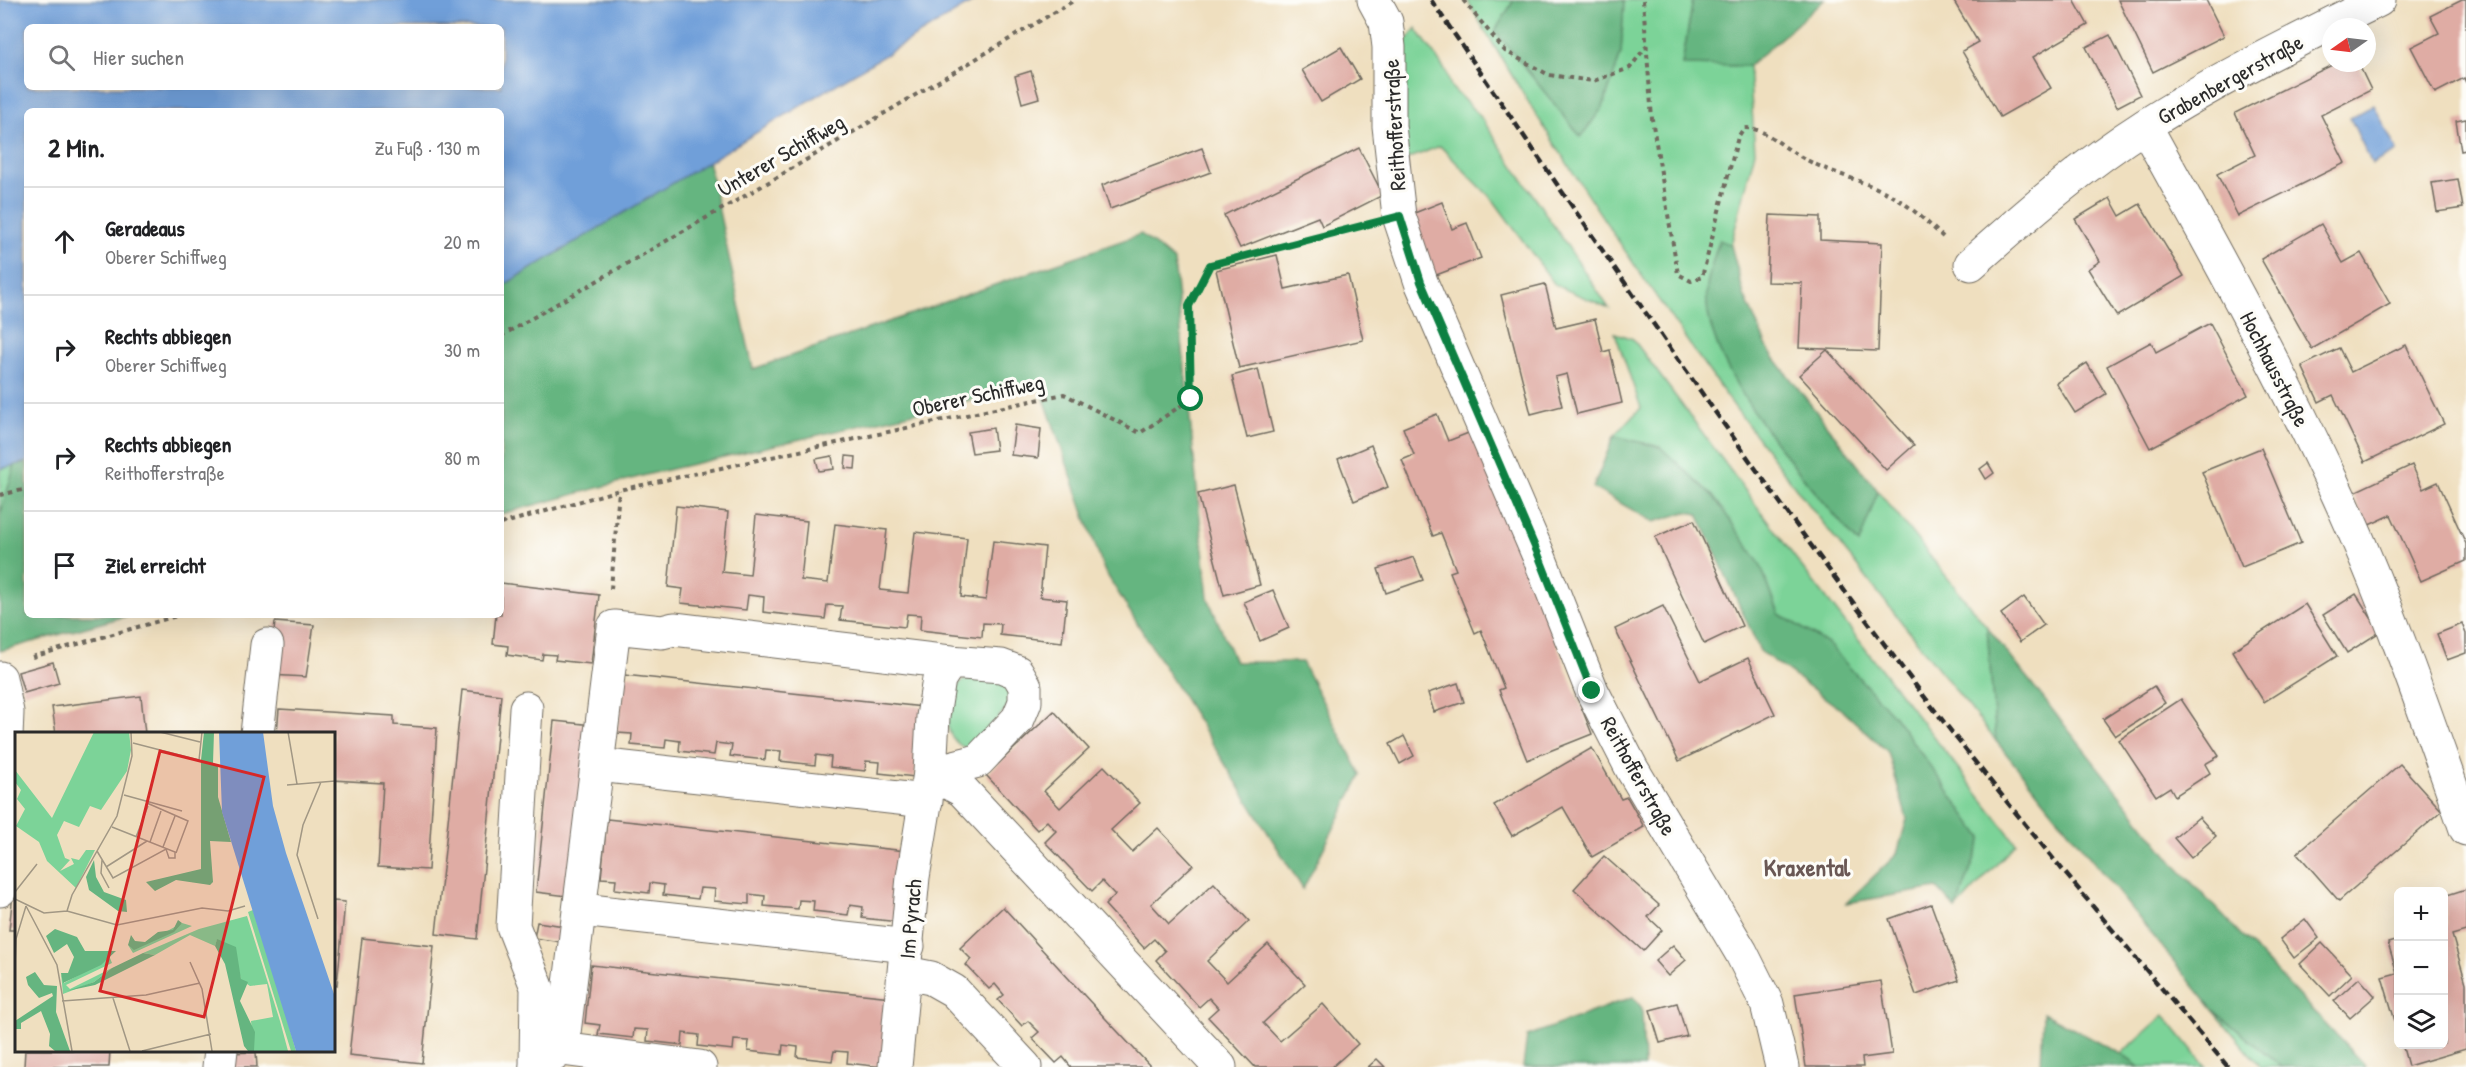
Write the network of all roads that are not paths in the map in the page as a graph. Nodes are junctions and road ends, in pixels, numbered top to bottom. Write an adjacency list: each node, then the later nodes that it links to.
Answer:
1 (1374, 0): 23 (street, Reithofferstraße)
2 (2379, 0): 3 (street, Grabenbergerstraße)
3 (2145, 126): 4 (street); 12 (street, Hochhausstraße)
4 (1971, 264)
5 (267, 645): 9 (street)
6 (950, 662): 10 (street); 11 (street, Im Pyrach); 11 (street)
7 (11, 669): 13 (street)
8 (526, 708): 17 (street)
9 (257, 732)
10 (598, 765): 11 (street); 14 (street)
11 (928, 787): 15 (street, Im Pyrach); 22 (street)
12 (2466, 829)
13 (0, 890)
14 (581, 910): 15 (street); 17 (street)
15 (907, 959): 20 (street, Im Pyrach); 21 (street)
16 (221, 1052): 18 (street)
17 (544, 1061): 19 (street)
18 (219, 1067)
19 (700, 1067)
20 (896, 1067)
21 (1025, 1067)
22 (1220, 1067)
23 (1782, 1067)

